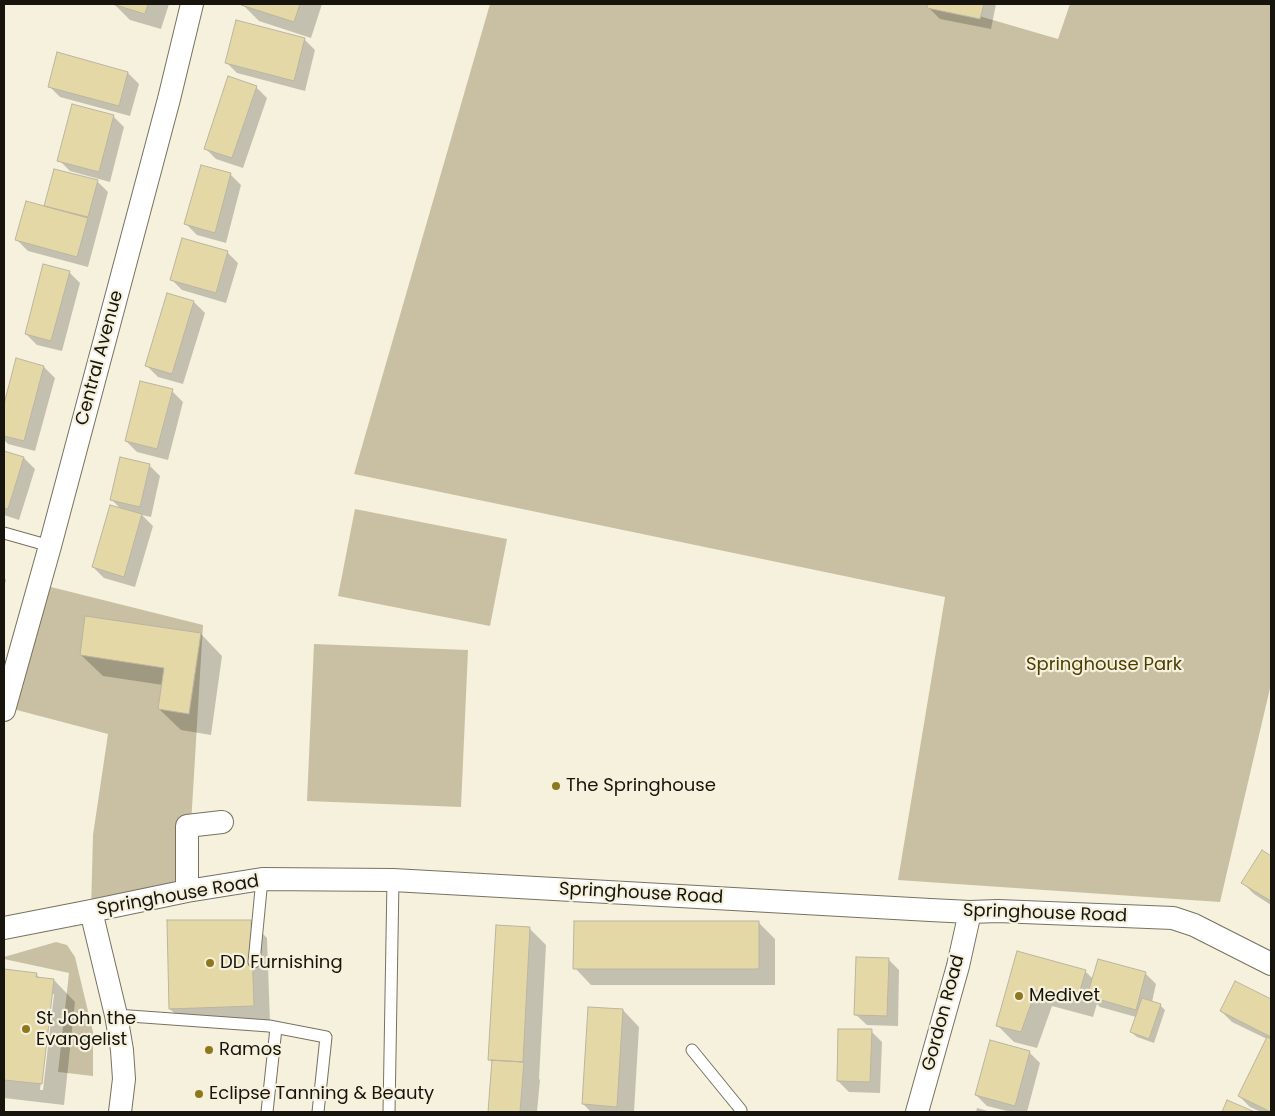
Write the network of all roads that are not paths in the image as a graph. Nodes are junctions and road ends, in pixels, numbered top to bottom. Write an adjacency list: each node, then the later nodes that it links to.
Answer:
1 (192, 4): 3 (street, Central Avenue)
2 (4, 534): 3 (lane)
3 (50, 546): 4 (street, Central Avenue)
4 (4, 710)
5 (222, 822): 8 (street)
6 (262, 879): 7 (street, Springhouse Road); 8 (street, Springhouse Road); 12 (lane)
7 (393, 880): 10 (street, Springhouse Road); 20 (lane)
8 (187, 891): 9 (street, Springhouse Road)
9 (91, 912): 11 (street, Springhouse Road); 14 (street)
10 (970, 912): 13 (street, Springhouse Road); 22 (street, Gordon Road)
11 (4, 928)
12 (254, 962)
13 (1271, 964)
14 (116, 1015): 15 (lane); 17 (street)
15 (276, 1028): 18 (lane); 19 (lane)
16 (692, 1050): 21 (lane)
17 (120, 1112)
18 (267, 1112)
19 (318, 1112)
20 (389, 1112)
21 (741, 1112)
22 (917, 1112)

